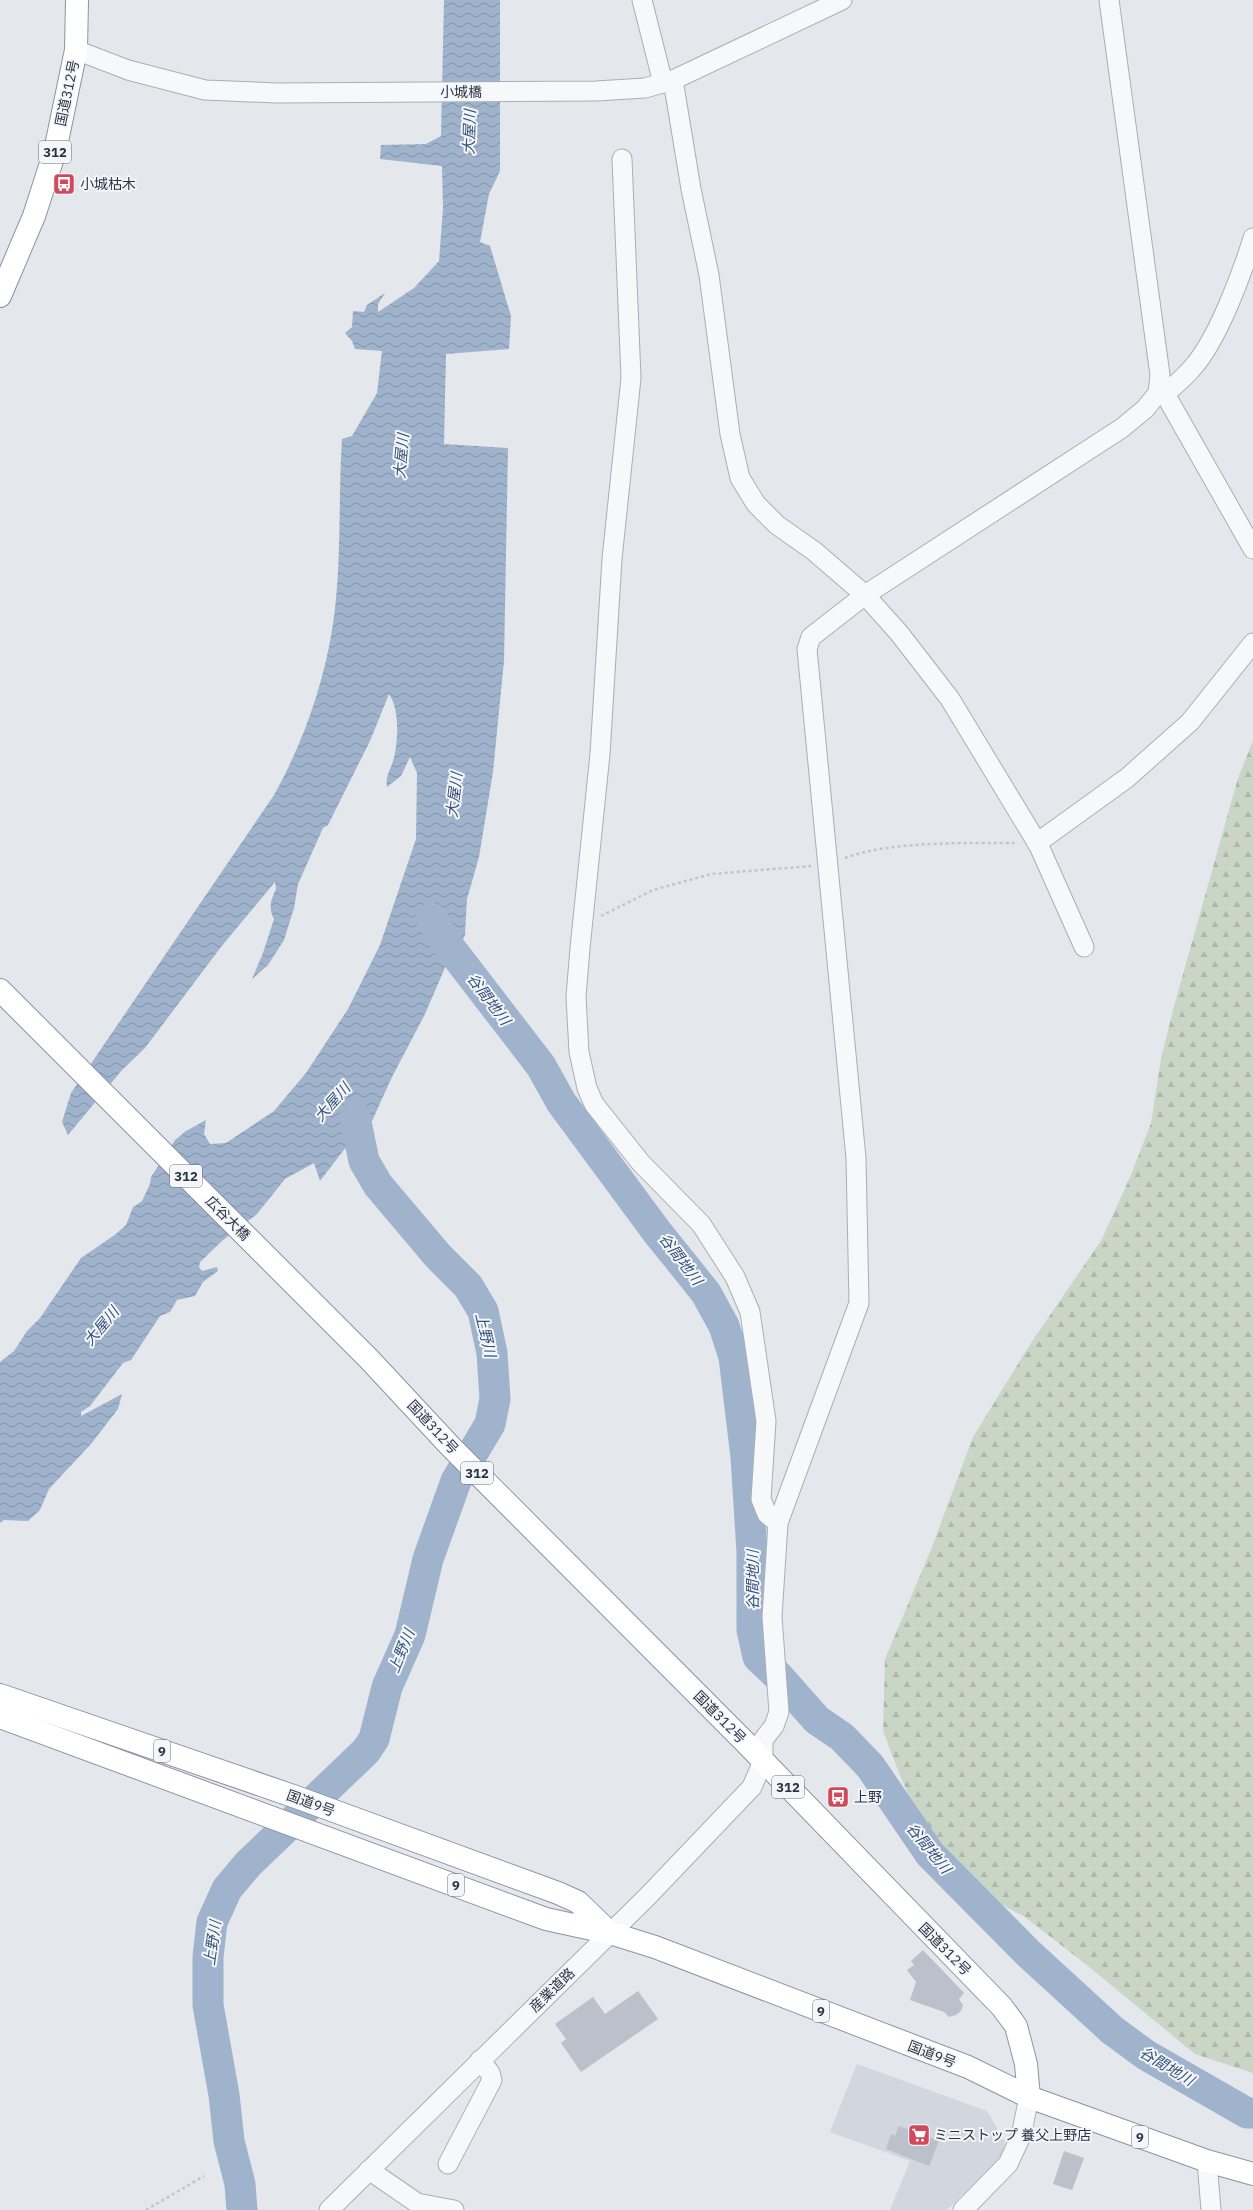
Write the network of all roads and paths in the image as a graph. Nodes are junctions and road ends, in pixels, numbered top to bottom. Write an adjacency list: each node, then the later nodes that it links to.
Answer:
1 (77, 0): 5 (highway, 国道312号 / 312)
2 (642, 0): 6 (street)
3 (842, 0): 6 (street, 小城橋)
4 (1109, 0): 10 (street)
5 (76, 50): 6 (street, 小城橋); 9 (highway, 国道312号 / 312)
6 (668, 82): 12 (street)
7 (622, 159): 16 (street)
8 (1253, 238): 10 (street)
9 (0, 296)
10 (1162, 393): 11 (street); 12 (street)
11 (1253, 549)
12 (865, 595): 14 (street); 15 (street)
13 (1253, 644): 14 (street)
14 (1037, 844): 15 (path); 17 (street)
15 (828, 865): 16 (path); 20 (street)
16 (582, 927): 20 (street)
17 (1084, 947)
18 (1, 991): 19 (highway, 広谷大橋 / 312)
19 (370, 1359): 23 (highway, 国道312号 / 312)
20 (778, 1523): 23 (street)
21 (5, 1696): 24 (highway, 国道9号 / 9)
22 (4, 1719): 24 (highway, 国道9号 / 9)
23 (763, 1761): 24 (street, 産業道路); 26 (highway, 国道312号 / 312)
24 (610, 1932): 25 (street, 産業道路); 26 (highway, 国道9号 / 9)
25 (480, 2060): 28 (street); 29 (street, 産業道路)
26 (1029, 2097): 27 (highway, 国道9号 / 9); 35 (street)
27 (1207, 2161): 30 (highway, 国道9号 / 9); 36 (street)
28 (448, 2164)
29 (369, 2170): 33 (street, 産業道路); 34 (street)
30 (1253, 2174)
31 (204, 2176): 32 (path)
32 (146, 2210)
33 (329, 2210)
34 (454, 2210)
35 (963, 2210)
36 (1211, 2210)

